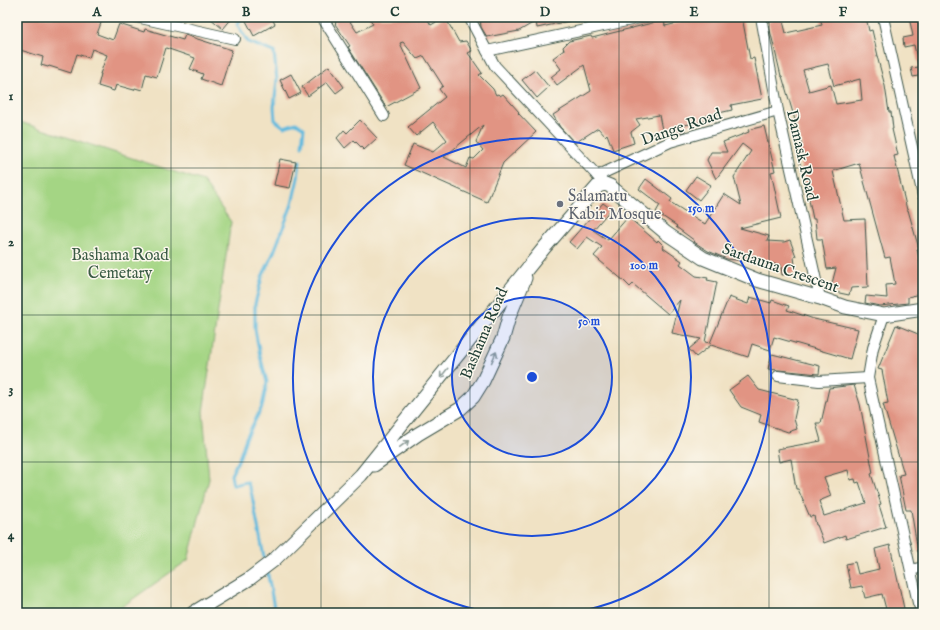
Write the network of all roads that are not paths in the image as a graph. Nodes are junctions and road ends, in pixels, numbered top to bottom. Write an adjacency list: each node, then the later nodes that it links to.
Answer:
1 (136, 17): 7 (street)
2 (322, 17): 10 (street)
3 (469, 17): 8 (street, Sardauna Crescent)
4 (645, 17): 8 (street)
5 (761, 17): 9 (street, Damask Road)
6 (883, 17): 12 (street)
7 (235, 39)
8 (487, 51): 11 (street, Sardauna Crescent)
9 (778, 111): 11 (street, Dange Road); 14 (street, Damask Road)
10 (384, 116)
11 (601, 180): 13 (street, Bashama Road); 14 (street, Sardauna Crescent)
12 (923, 196)
13 (530, 266): 19 (street, Bashama Road, one-way to 19); 19 (street, Bashama Road, one-way to 13)
14 (820, 298): 16 (street, Sardauna Crescent)
15 (923, 309): 16 (street, Sardauna Crescent)
16 (884, 315): 18 (street)
17 (778, 376): 18 (street)
18 (868, 378): 21 (street)
19 (360, 475): 22 (street, Bashama Road)
20 (923, 568): 21 (street)
21 (911, 570): 23 (street)
22 (193, 613)
23 (923, 613)

